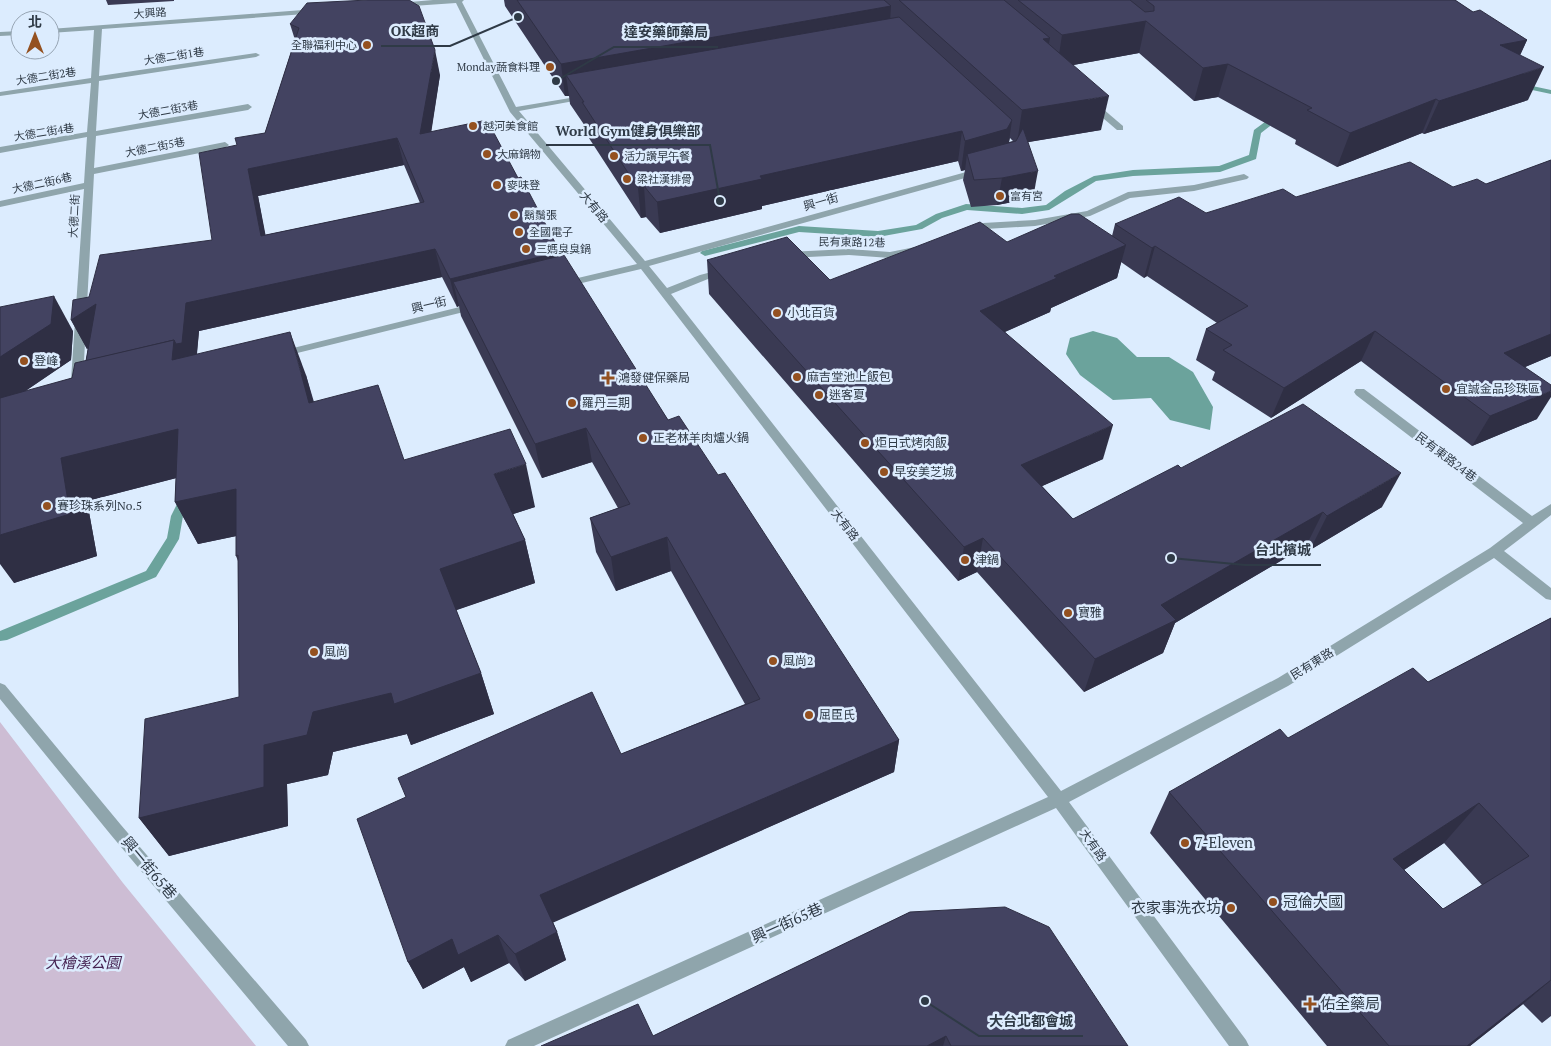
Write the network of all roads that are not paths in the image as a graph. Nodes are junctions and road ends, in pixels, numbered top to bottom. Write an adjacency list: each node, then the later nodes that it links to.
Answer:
1 (459, 0): 2 (street); 12 (street, 大有路)
2 (389, 6)
3 (320, 11): 4 (street, 大興路)
4 (98, 28): 5 (street, 大興路); 7 (street, 大德二街)
5 (60, 30)
6 (256, 54): 7 (street, 大德二街1巷)
7 (95, 80): 8 (street, 大德二街2巷); 14 (street, 大德二街)
8 (0, 94)
9 (592, 96): 12 (street)
10 (1082, 96): 13 (street)
11 (248, 107): 14 (street, 大德二街3巷)
12 (514, 110): 25 (street, 大有路)
13 (1120, 128)
14 (91, 136): 16 (street, 大德二街4巷); 18 (street, 大德二街)
15 (225, 145): 18 (street, 大德二街5巷)
16 (0, 150)
17 (989, 169): 25 (street, 興一街)
18 (89, 172): 20 (street, 大德二街)
19 (1244, 177): 22 (street)
20 (89, 185): 21 (street, 大德二街6巷); 31 (street, 大德二街)
21 (0, 204)
22 (957, 237)
23 (923, 248): 24 (street, 民有東路12巷)
24 (776, 257)
25 (643, 265): 27 (street, 興一街); 28 (street, 大有路)
26 (731, 270): 28 (street)
27 (558, 286)
28 (664, 294): 38 (street, 大有路)
29 (490, 303): 30 (street, 興一街)
30 (269, 357)
31 (77, 386)
32 (1360, 392): 34 (street, 民有東路24巷)
33 (1551, 508): 34 (street, 民有東路)
34 (1532, 523): 35 (street, 民有東路)
35 (1495, 551): 36 (street); 38 (street, 民有東路)
36 (1551, 595)
37 (0, 689): 39 (street, 興一街65巷)
38 (1060, 800): 40 (street, 興一街65巷); 41 (street, 大有路)
39 (300, 1046)
40 (514, 1046)
41 (1240, 1046)

